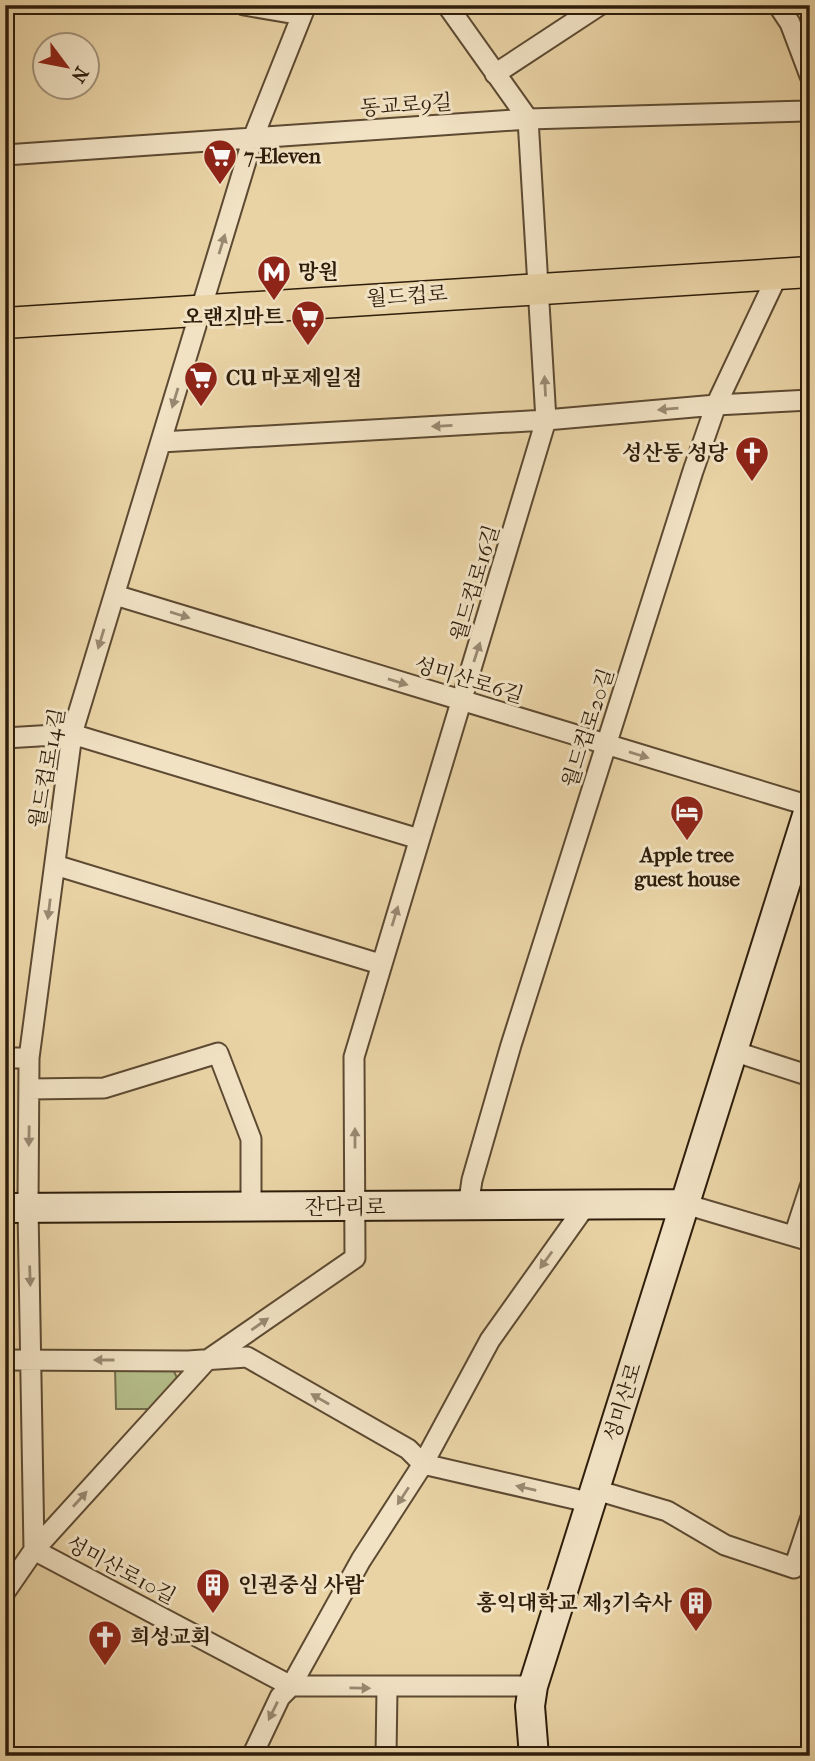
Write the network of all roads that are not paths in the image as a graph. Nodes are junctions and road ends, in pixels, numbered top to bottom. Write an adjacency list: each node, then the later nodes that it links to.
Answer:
1 (244, 5): 5 (street)
2 (447, 5): 6 (street)
3 (600, 5): 6 (street)
4 (778, 5): 7 (street)
5 (304, 10): 10 (street, 월드컵로14길)
6 (495, 74): 9 (street)
7 (810, 76)
8 (810, 108): 9 (street, 동교로9길)
9 (528, 119): 10 (street, 동교로9길); 14 (street, 월드컵로16길)
10 (253, 138): 11 (street, 동교로9길); 15 (street, 월드컵로14길, one-way to 10)
11 (5, 155)
12 (810, 272): 13 (main road, 월드컵로)
13 (778, 274): 14 (main road, 월드컵로); 18 (street, 월드컵로20길)
14 (540, 288): 15 (main road, 월드컵로); 19 (street, 월드컵로16길, one-way to 14)
15 (202, 309): 16 (main road, 월드컵로); 20 (street, 월드컵로14길, one-way to 20)
16 (5, 323)
17 (810, 400): 18 (street)
18 (716, 405): 19 (street, one-way to 19); 25 (street, 월드컵로20길)
19 (546, 420): 20 (street, one-way to 20); 22 (street, 월드컵로16길, one-way to 19)
20 (161, 442): 21 (street, 월드컵로14길)
21 (115, 595): 22 (street, 성미산로6길, one-way to 22); 23 (street, 월드컵로14길, one-way to 23)
22 (462, 701): 25 (street, 성미산로6길); 27 (street, 월드컵로16길)
23 (72, 734): 24 (street); 27 (street); 28 (street, 월드컵로14길)
24 (5, 738)
25 (606, 746): 26 (street, 성미산로6길, one-way to 26); 40 (street, 월드컵로20길)
26 (810, 806): 30 (street, 성미산로)
27 (419, 839): 29 (street, 월드컵로16길, one-way to 27)
28 (55, 865): 29 (street); 32 (street, 월드컵로14길, one-way to 32)
29 (380, 964): 38 (street, 월드컵로16길, one-way to 29)
30 (733, 1051): 33 (street); 36 (street, 성미산로)
31 (5, 1058): 32 (street)
32 (29, 1058): 34 (street, 월드컵로14길)
33 (810, 1076)
34 (30, 1089): 39 (street); 41 (street, 월드컵로14길, one-way to 41)
35 (810, 1187): 42 (street)
36 (685, 1204): 37 (street, 잔다리로); 42 (street); 47 (street, 성미산로)
37 (586, 1205): 40 (street, 잔다리로); 46 (street, one-way to 46)
38 (355, 1206): 39 (street, 잔다리로); 40 (street, 잔다리로); 45 (street, 월드컵로16길, one-way to 38)
39 (251, 1207): 41 (street, 잔다리로)
40 (468, 1207)
41 (17, 1208): 44 (street, 성미산로10길, one-way to 44)
42 (802, 1239)
43 (5, 1360): 44 (street)
44 (33, 1360): 45 (street, one-way to 44); 49 (street, 성미산로10길)
45 (206, 1361): 46 (street, one-way to 45); 49 (street, one-way to 45)
46 (423, 1464): 47 (street, one-way to 46); 51 (street, one-way to 51)
47 (594, 1497): 48 (street); 52 (street, 성미산로)
48 (810, 1520)
49 (34, 1549): 50 (street); 51 (street, 성미산로10길)
50 (5, 1592)
51 (292, 1686): 53 (street, 성미산로10길, one-way to 53); 54 (street, one-way to 54)
52 (533, 1686): 53 (street, 성미산로10길); 56 (street, 성미산로)
53 (387, 1689): 55 (street)
54 (252, 1756)
55 (386, 1756)
56 (534, 1756)

